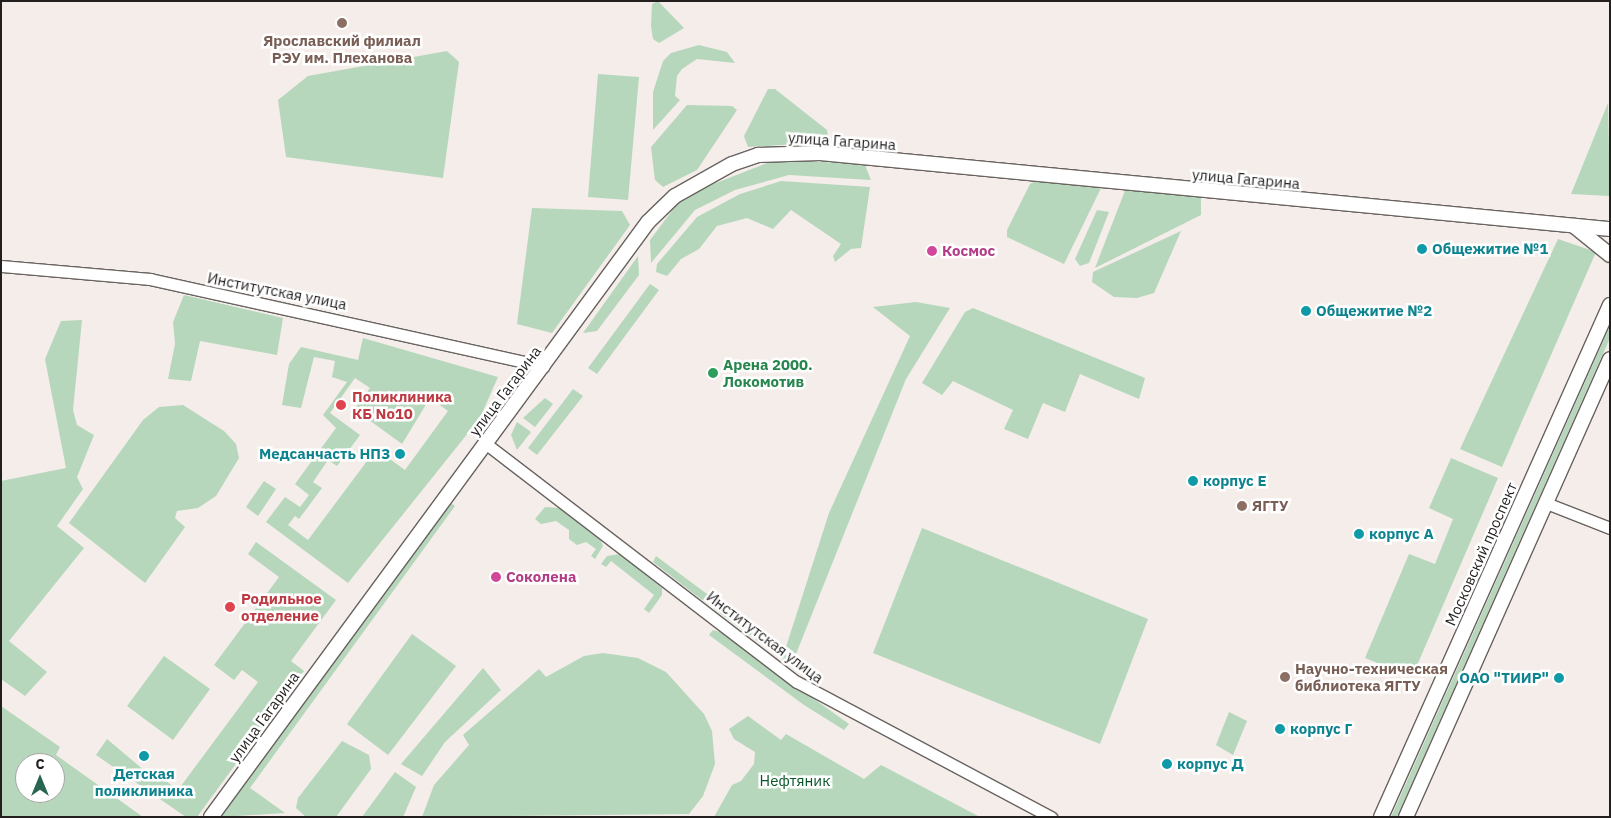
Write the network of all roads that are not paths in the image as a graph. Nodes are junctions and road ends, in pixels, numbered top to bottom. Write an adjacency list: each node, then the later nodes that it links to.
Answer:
1 (1610, 222): 2 (main road)
2 (1574, 226): 3 (main road, улица Гагарина); 4 (main road); 8 (main road, улица Гагарина)
3 (1610, 229)
4 (1610, 255)
5 (1, 266): 8 (street, Институтская улица)
6 (1610, 305): 14 (main road, Московский проспект)
7 (1610, 359): 10 (main road)
8 (544, 366): 9 (main road, улица Гагарина)
9 (485, 443): 12 (main road, улица Гагарина); 13 (street, Институтская улица)
10 (1546, 503): 11 (street); 15 (main road)
11 (1610, 528)
12 (211, 817)
13 (1050, 817)
14 (1381, 817)
15 (1406, 817)

